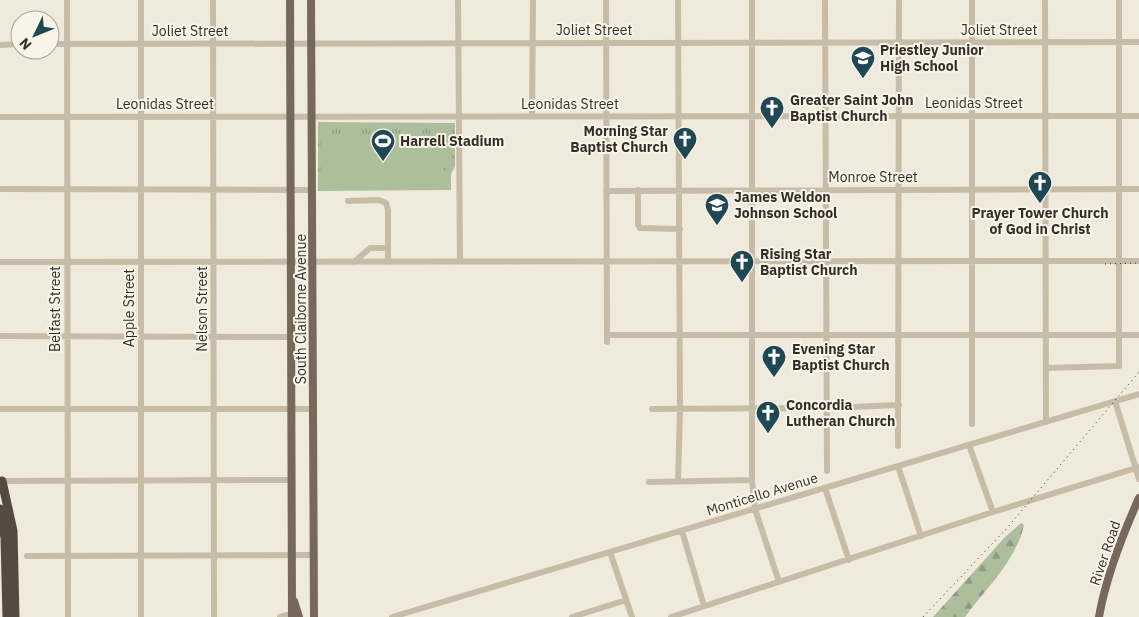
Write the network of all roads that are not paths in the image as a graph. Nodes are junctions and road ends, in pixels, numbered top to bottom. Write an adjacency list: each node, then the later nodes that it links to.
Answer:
1 (67, 0): 32 (street, Belfast Street)
2 (141, 0): 27 (street, Apple Street)
3 (213, 0): 28 (street, Nelson Street)
4 (290, 0): 29 (main road, South Claiborne Avenue)
5 (311, 0): 30 (main road, South Claiborne Avenue)
6 (458, 0): 16 (street)
7 (533, 0): 17 (street)
8 (606, 0): 18 (street)
9 (678, 0): 19 (street)
10 (752, 0): 20 (street)
11 (826, 0): 21 (street)
12 (899, 0): 22 (street)
13 (972, 0): 23 (street)
14 (1046, 0): 24 (street)
15 (1119, 0): 25 (street)
16 (458, 42): 17 (street, Joliet Street); 30 (street, Joliet Street); 48 (street)
17 (532, 42): 18 (street, Joliet Street); 38 (street)
18 (606, 42): 19 (street, Joliet Street); 49 (street)
19 (678, 42): 20 (street, Joliet Street); 39 (street)
20 (752, 42): 21 (street, Joliet Street); 40 (street)
21 (826, 42): 22 (street, Joliet Street); 41 (street)
22 (899, 42): 23 (street, Joliet Street); 42 (street)
23 (972, 42): 24 (street, Joliet Street); 43 (street)
24 (1046, 42): 25 (street, Joliet Street); 44 (street)
25 (1119, 42): 26 (street, Joliet Street); 45 (street)
26 (1139, 42)
27 (141, 43): 28 (street, Joliet Street); 32 (street, Joliet Street); 34 (street, Apple Street)
28 (212, 43): 29 (street, Joliet Street); 35 (street, Nelson Street)
29 (290, 43): 30 (street, Joliet Street); 36 (main road, South Claiborne Avenue)
30 (311, 43): 37 (main road, South Claiborne Avenue)
31 (60, 44): 32 (street, Joliet Street)
32 (67, 44): 33 (street, Belfast Street)
33 (67, 116): 34 (street, Leonidas Street); 47 (street, Leonidas Street); 50 (street, Belfast Street)
34 (142, 116): 35 (street, Leonidas Street); 58 (street, Apple Street)
35 (214, 116): 36 (street, Leonidas Street); 59 (street, Nelson Street)
36 (290, 116): 37 (street, Leonidas Street); 60 (main road, South Claiborne Avenue)
37 (312, 116): 48 (street, Leonidas Street); 61 (main road, South Claiborne Avenue)
38 (532, 116): 48 (street, Leonidas Street); 49 (street, Leonidas Street)
39 (679, 116): 40 (street, Leonidas Street); 49 (street, Leonidas Street); 63 (street)
40 (753, 116): 41 (street, Leonidas Street); 64 (street)
41 (826, 116): 42 (street, Leonidas Street); 52 (street)
42 (899, 116): 43 (street, Leonidas Street); 53 (street)
43 (972, 116): 44 (street, Leonidas Street); 54 (street)
44 (1046, 116): 45 (street, Leonidas Street); 55 (street)
45 (1119, 116): 46 (street, Leonidas Street); 56 (street)
46 (1139, 116)
47 (0, 117)
48 (459, 117): 69 (street)
49 (606, 118): 65 (street)
50 (67, 188): 51 (street); 58 (street); 82 (street, Belfast Street)
51 (0, 189)
52 (826, 189): 53 (street, Monroe Street); 64 (street, Monroe Street); 78 (street)
53 (899, 189): 54 (street, Monroe Street); 79 (street)
54 (972, 189): 55 (street, Monroe Street); 80 (street)
55 (1046, 189): 56 (street, Monroe Street); 81 (street)
56 (1119, 189): 57 (street, Monroe Street); 70 (street)
57 (1139, 189)
58 (141, 190): 59 (street); 83 (street, Apple Street)
59 (214, 190): 60 (street); 73 (street, Nelson Street)
60 (291, 190): 61 (street); 84 (main road, South Claiborne Avenue)
61 (313, 190): 85 (main road, South Claiborne Avenue)
62 (638, 190): 63 (street, Monroe Street); 65 (street, Monroe Street); 67 (street)
63 (679, 190): 64 (street, Monroe Street); 67 (street)
64 (753, 190): 77 (street)
65 (606, 192): 86 (street)
66 (348, 201): 68 (street)
67 (680, 229): 76 (street)
68 (388, 248): 74 (street); 75 (street)
69 (460, 261): 75 (street); 86 (street)
70 (1119, 261): 71 (street); 81 (street); 93 (street)
71 (1139, 261)
72 (0, 262): 82 (street)
73 (214, 262): 83 (street); 84 (street); 98 (street, Nelson Street)
74 (354, 262): 75 (street); 85 (street)
75 (388, 262)
76 (680, 262): 77 (street); 86 (street); 87 (street)
77 (754, 262): 78 (street); 88 (street)
78 (826, 262): 79 (street); 89 (street)
79 (899, 262): 80 (street); 90 (street)
80 (972, 262): 81 (street); 91 (street)
81 (1046, 262): 92 (street)
82 (67, 263): 83 (street); 96 (street, Belfast Street)
83 (142, 263): 97 (street, Apple Street)
84 (290, 263): 85 (street); 99 (main road, South Claiborne Avenue)
85 (314, 263): 111 (main road, South Claiborne Avenue)
86 (607, 263): 87 (street)
87 (680, 335): 88 (street); 113 (street)
88 (753, 335): 89 (street); 105 (street)
89 (826, 335): 90 (street); 106 (street)
90 (899, 335): 91 (street); 103 (street)
91 (972, 335): 92 (street); 115 (street)
92 (1046, 335): 93 (street); 100 (street)
93 (1119, 335): 94 (street); 100 (street)
94 (1139, 335)
95 (0, 336): 96 (street)
96 (67, 336): 97 (street); 108 (street, Belfast Street)
97 (142, 336): 98 (street); 109 (street, Apple Street)
98 (214, 336): 99 (street); 110 (street, Nelson Street)
99 (290, 337): 104 (main road, South Claiborne Avenue)
100 (1046, 368): 114 (street)
101 (1139, 394): 102 (street, Monticello Avenue)
102 (1115, 401): 114 (street, Monticello Avenue); 119 (street)
103 (899, 405): 106 (street); 117 (street)
104 (290, 408): 110 (street); 111 (street); 123 (main road, South Claiborne Avenue)
105 (753, 408): 106 (street); 113 (street); 124 (street)
106 (826, 408): 120 (street)
107 (0, 409): 108 (street)
108 (68, 409): 109 (street); 126 (street, Belfast Street)
109 (142, 409): 110 (street); 127 (street, Apple Street)
110 (215, 409): 128 (street, Nelson Street)
111 (314, 409): 143 (main road, South Claiborne Avenue)
112 (652, 409): 113 (street)
113 (680, 410): 125 (street)
114 (1046, 422): 116 (street, Monticello Avenue)
115 (972, 424)
116 (969, 445): 118 (street, Monticello Avenue); 134 (street)
117 (898, 446)
118 (898, 466): 130 (street, Monticello Avenue); 136 (street)
119 (1138, 468): 121 (street); 134 (street)
120 (827, 471)
121 (1139, 479)
122 (1, 480): 126 (street); 149 (highway)
123 (290, 480): 128 (street); 138 (main road, South Claiborne Avenue)
124 (752, 480): 125 (street); 132 (street)
125 (678, 481): 129 (street)
126 (68, 482): 127 (street); 139 (street, Belfast Street)
127 (142, 482): 128 (street); 140 (street, Apple Street)
128 (215, 482): 141 (street, Nelson Street)
129 (649, 482)
130 (825, 488): 132 (street, Monticello Avenue); 144 (street)
131 (1139, 498): 161 (main road, River Road)
132 (755, 508): 135 (street, Monticello Avenue); 145 (street)
133 (0, 509): 149 (highway)
134 (993, 512): 136 (street)
135 (682, 531): 137 (street, Monticello Avenue); 148 (street)
136 (921, 536): 144 (street)
137 (610, 552): 147 (street); 157 (street, Monticello Avenue)
138 (291, 554): 141 (street); 143 (street); 146 (main road, South Claiborne Avenue)
139 (68, 555): 140 (street); 142 (street); 151 (street, Belfast Street)
140 (142, 555): 141 (street); 152 (street, Apple Street)
141 (215, 555): 153 (street, Nelson Street)
142 (27, 556)
143 (314, 556): 156 (main road, South Claiborne Avenue)
144 (849, 560): 145 (street)
145 (779, 582): 148 (street)
146 (291, 594): 150 (main road, South Claiborne Avenue); 155 (main road)
147 (626, 600): 158 (street); 159 (street)
148 (704, 606): 160 (street)
149 (11, 613)
150 (291, 615): 154 (street)
151 (68, 617)
152 (141, 617)
153 (214, 617)
154 (280, 617)
155 (299, 617)
156 (314, 617)
157 (393, 617)
158 (572, 617)
159 (632, 617)
160 (671, 617)
161 (1098, 617)

